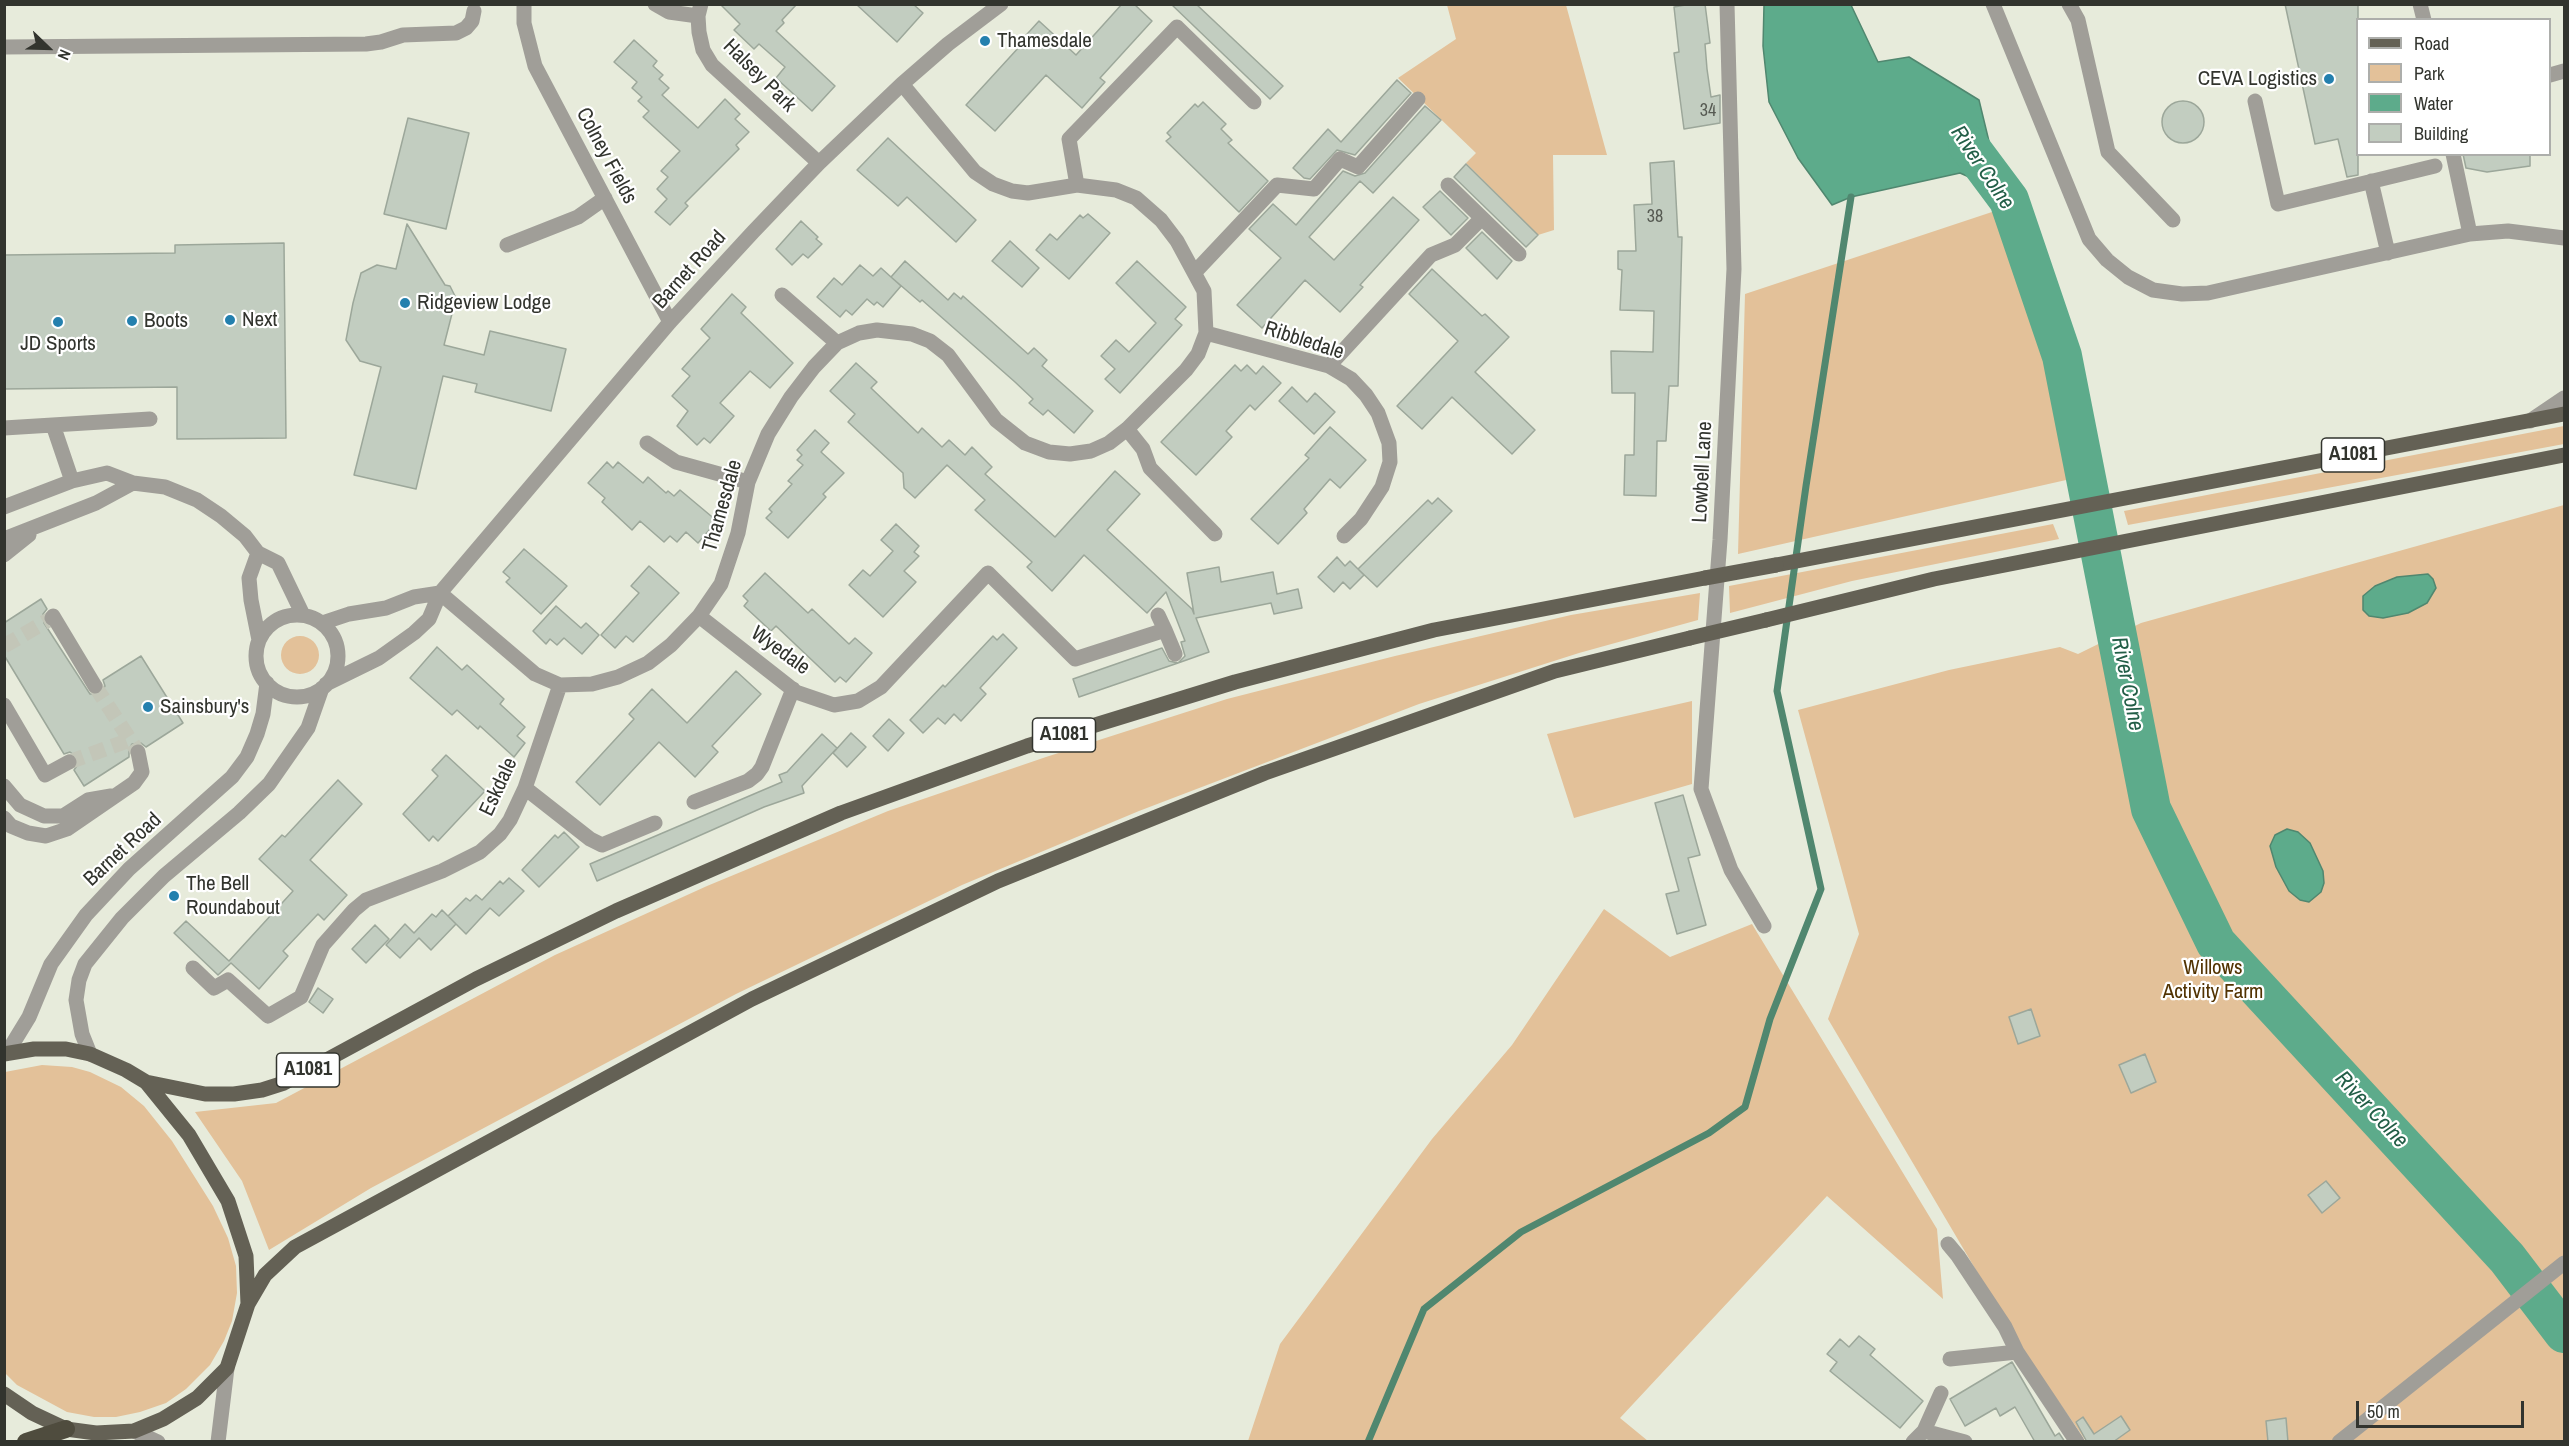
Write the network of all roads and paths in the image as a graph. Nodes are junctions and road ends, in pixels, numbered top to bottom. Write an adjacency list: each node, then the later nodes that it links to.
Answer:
1 (524, 4): 20 (street, Colney Fields)
2 (655, 4): 7 (street)
3 (1001, 4): 10 (street, Barnet Road)
4 (1727, 4): 78 (street, Lowbell Lane)
5 (1992, 4): 26 (street)
6 (2069, 4): 22 (street)
7 (700, 10): 15 (street, Halsey Park)
8 (474, 11): 9 (street)
9 (4, 47)
10 (902, 84): 15 (street, Barnet Road); 18 (street, Thamesdale)
11 (1418, 99): 28 (street)
12 (2255, 101): 17 (street)
13 (1254, 102): 18 (street)
14 (2453, 156): 24 (street)
15 (819, 163): 30 (street, Barnet Road)
16 (2435, 166): 17 (street)
17 (2371, 181): 26 (street)
18 (1077, 185): 28 (street, Thamesdale)
19 (1448, 185): 21 (street)
20 (604, 198): 25 (street); 30 (street, Colney Fields)
21 (1482, 218): 27 (street); 33 (street)
22 (2173, 220)
23 (2563, 233): 24 (street)
24 (2470, 234): 26 (street)
25 (507, 245)
26 (2388, 253)
27 (1519, 254)
28 (1195, 272): 31 (street, Thamesdale)
29 (782, 295): 32 (street)
30 (670, 322): 55 (street, Barnet Road)
31 (1206, 333): 33 (street, Ribbledale); 40 (street, Thamesdale)
32 (837, 343): 40 (street, Thamesdale); 44 (street, Thamesdale)
33 (1329, 366): 51 (street, Ribbledale)
34 (2565, 398): 37 (street)
35 (2565, 414): 37 (main road, A1081)
36 (150, 418): 38 (street)
37 (2527, 422): 82 (main road, A1081, bridge)
38 (53, 425): 39 (street); 43 (street)
39 (4, 428)
40 (1127, 429): 50 (street)
41 (647, 443): 44 (street)
42 (2565, 455): 85 (main road, A1081, bridge)
43 (72, 481): 45 (street); 46 (street)
44 (748, 482): 58 (street, Thamesdale)
45 (133, 483): 49 (street); 53 (street)
46 (34, 494): 47 (street); 48 (street)
47 (4, 497)
48 (4, 507)
49 (40, 526): 52 (street); 54 (street)
50 (1215, 534)
51 (1344, 537)
52 (4, 539)
53 (258, 554): 56 (street); 62 (street)
54 (4, 555)
55 (441, 593): 60 (street); 65 (street, Thamesdale); 67 (street, Barnet Road)
56 (303, 615): 60 (street); 62 (street)
57 (1158, 615): 61 (street)
58 (699, 616): 65 (street, Thamesdale); 68 (street, Wyedale)
59 (52, 618): 66 (street)
60 (322, 623): 67 (street)
61 (1165, 630): 63 (street); 68 (street, Wyedale)
62 (259, 640): 64 (street)
63 (1175, 654)
64 (267, 683): 67 (street); 80 (street, Barnet Road)
65 (560, 685): 73 (street, Eskdale)
66 (95, 686)
67 (324, 686): 81 (street)
68 (793, 689): 75 (street)
69 (4, 705): 71 (street)
70 (138, 752): 74 (street)
71 (69, 762)
72 (4, 786): 74 (street)
73 (525, 788): 77 (street); 79 (street, Eskdale)
74 (114, 796): 76 (street)
75 (694, 802)
76 (4, 818)
77 (655, 823)
78 (1764, 926)
79 (193, 968)
80 (6, 1053): 81 (main road)
81 (90, 1054): 82 (main road)
82 (146, 1082): 85 (main road)
83 (1948, 1244): 86 (street)
84 (2565, 1263): 99 (street)
85 (249, 1304): 88 (main road)
86 (2017, 1352): 87 (street); 98 (street)
87 (1950, 1359)
88 (226, 1368): 92 (main road); 96 (street)
89 (1941, 1393): 93 (street)
90 (4, 1394): 91 (main road)
91 (66, 1429): 92 (main road); 94 (highway)
92 (134, 1431): 95 (street)
93 (1918, 1436): 97 (street)
94 (26, 1442)
95 (158, 1442)
96 (218, 1442)
97 (1965, 1442)
98 (2077, 1442)
99 (2338, 1442)

